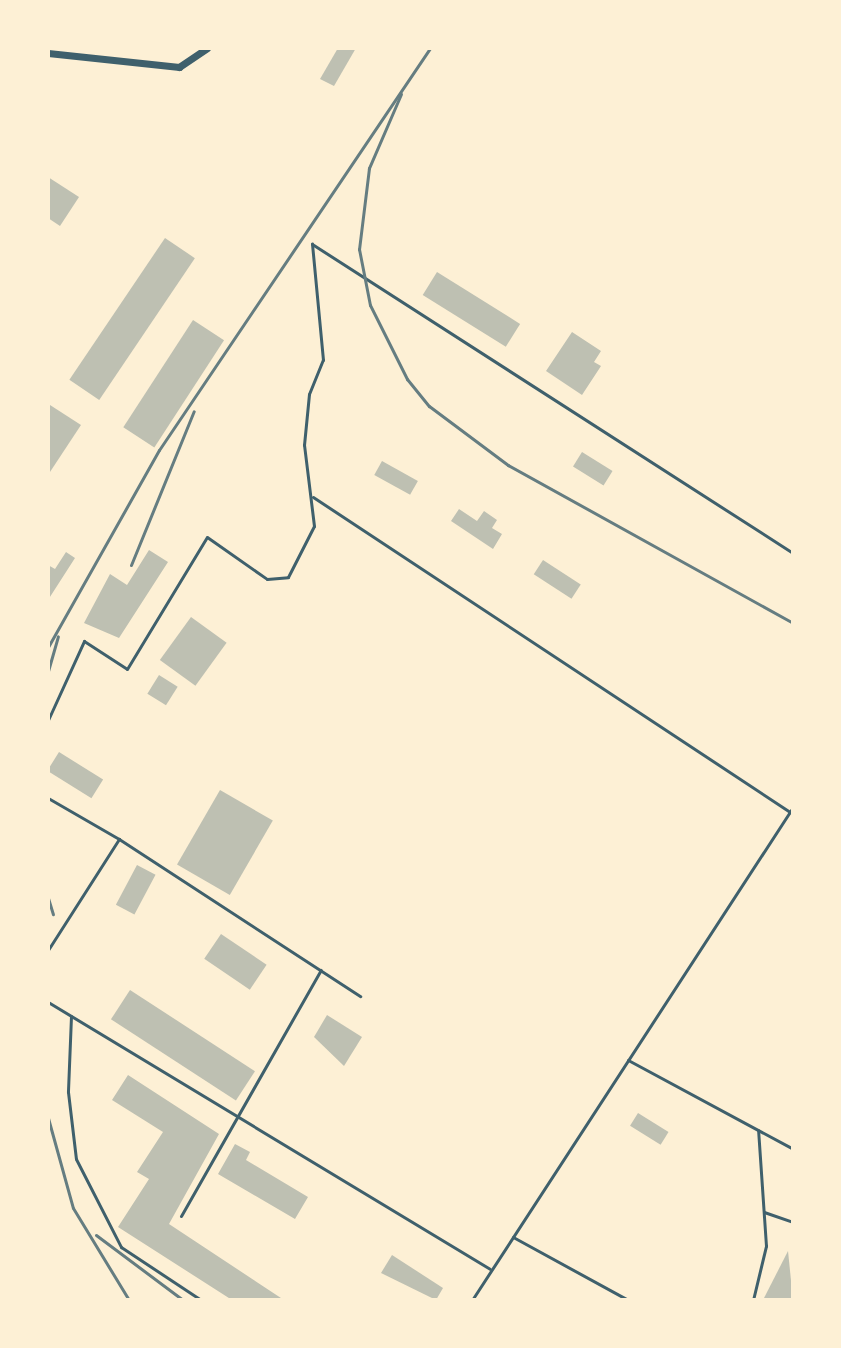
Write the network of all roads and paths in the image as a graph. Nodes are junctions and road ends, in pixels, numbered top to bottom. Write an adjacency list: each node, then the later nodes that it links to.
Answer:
1 (207, 49): 2 (street)
2 (48, 53)
3 (313, 497): 4 (lane); 5 (lane); 8 (lane)
4 (793, 553)
5 (48, 720)
6 (48, 798): 9 (lane)
7 (793, 807): 8 (lane)
8 (790, 812): 15 (lane)
9 (119, 839): 10 (lane); 11 (lane)
10 (48, 950)
11 (321, 970): 12 (lane); 16 (lane)
12 (360, 996)
13 (48, 1002): 14 (lane)
14 (71, 1016): 16 (lane); 24 (lane)
15 (628, 1060): 17 (lane); 22 (lane)
16 (238, 1117): 20 (lane); 23 (lane)
17 (758, 1130): 18 (lane); 19 (lane)
18 (793, 1149)
19 (764, 1212): 21 (lane); 27 (lane)
20 (181, 1216)
21 (793, 1222)
22 (513, 1237): 23 (lane); 26 (lane)
23 (491, 1270): 25 (lane)
24 (201, 1300)
25 (472, 1300)
26 (628, 1300)
27 (753, 1300)

